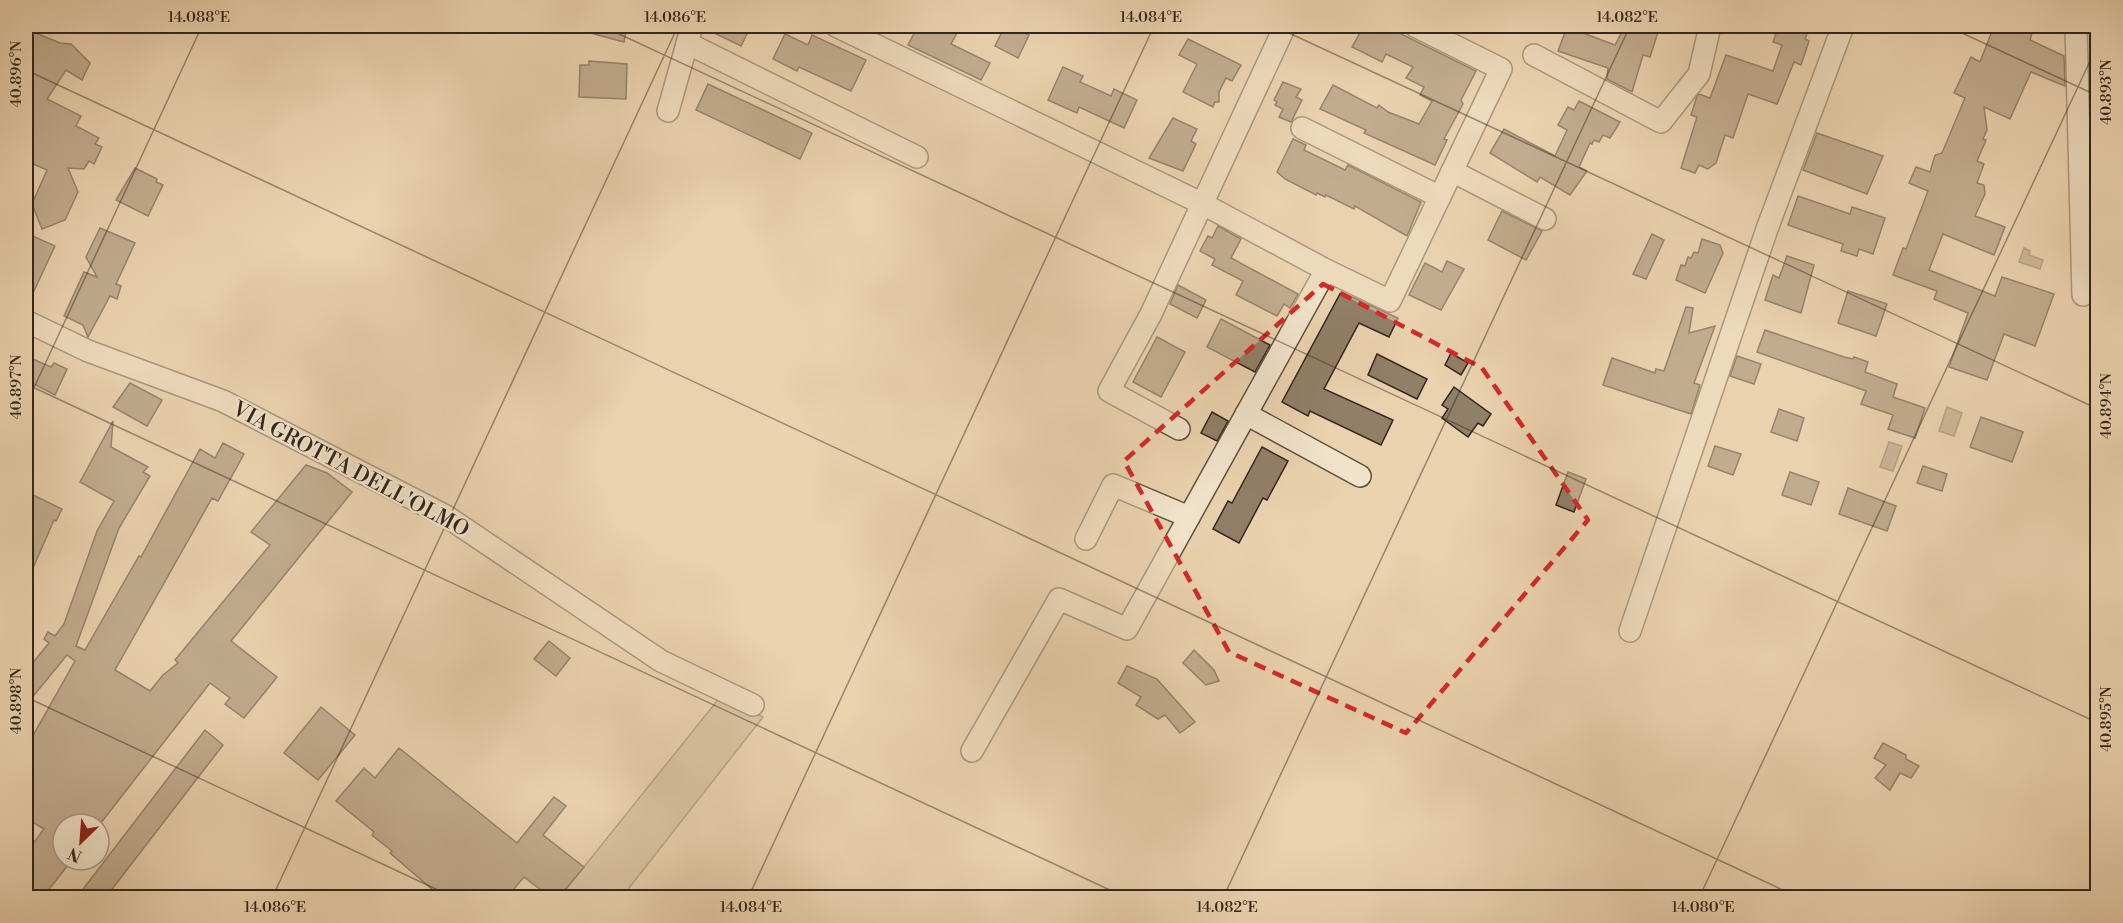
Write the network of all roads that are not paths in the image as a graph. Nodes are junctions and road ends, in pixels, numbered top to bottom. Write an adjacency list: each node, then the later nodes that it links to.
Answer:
1 (836, 26): 14 (street)
2 (1285, 26): 14 (street)
3 (1415, 26): 12 (street)
4 (1710, 26): 8 (street)
5 (1843, 26): 24 (street)
6 (2076, 26): 17 (street)
7 (690, 34): 9 (street); 11 (street)
8 (1534, 55)
9 (668, 111)
10 (1302, 128): 13 (street)
11 (917, 157)
12 (1452, 171): 13 (street); 15 (street)
13 (1440, 197): 16 (street)
14 (1203, 204): 16 (street); 20 (street)
15 (1545, 219)
16 (1326, 270): 19 (street)
17 (2083, 296)
18 (26, 321): 25 (street, VIA GROTTA DELL'OLMO)
19 (1246, 414): 21 (street); 22 (street)
20 (1179, 429)
21 (1360, 476)
22 (1189, 518): 23 (street); 26 (street)
23 (1086, 539)
24 (1630, 631)
25 (753, 705)
26 (972, 751)

